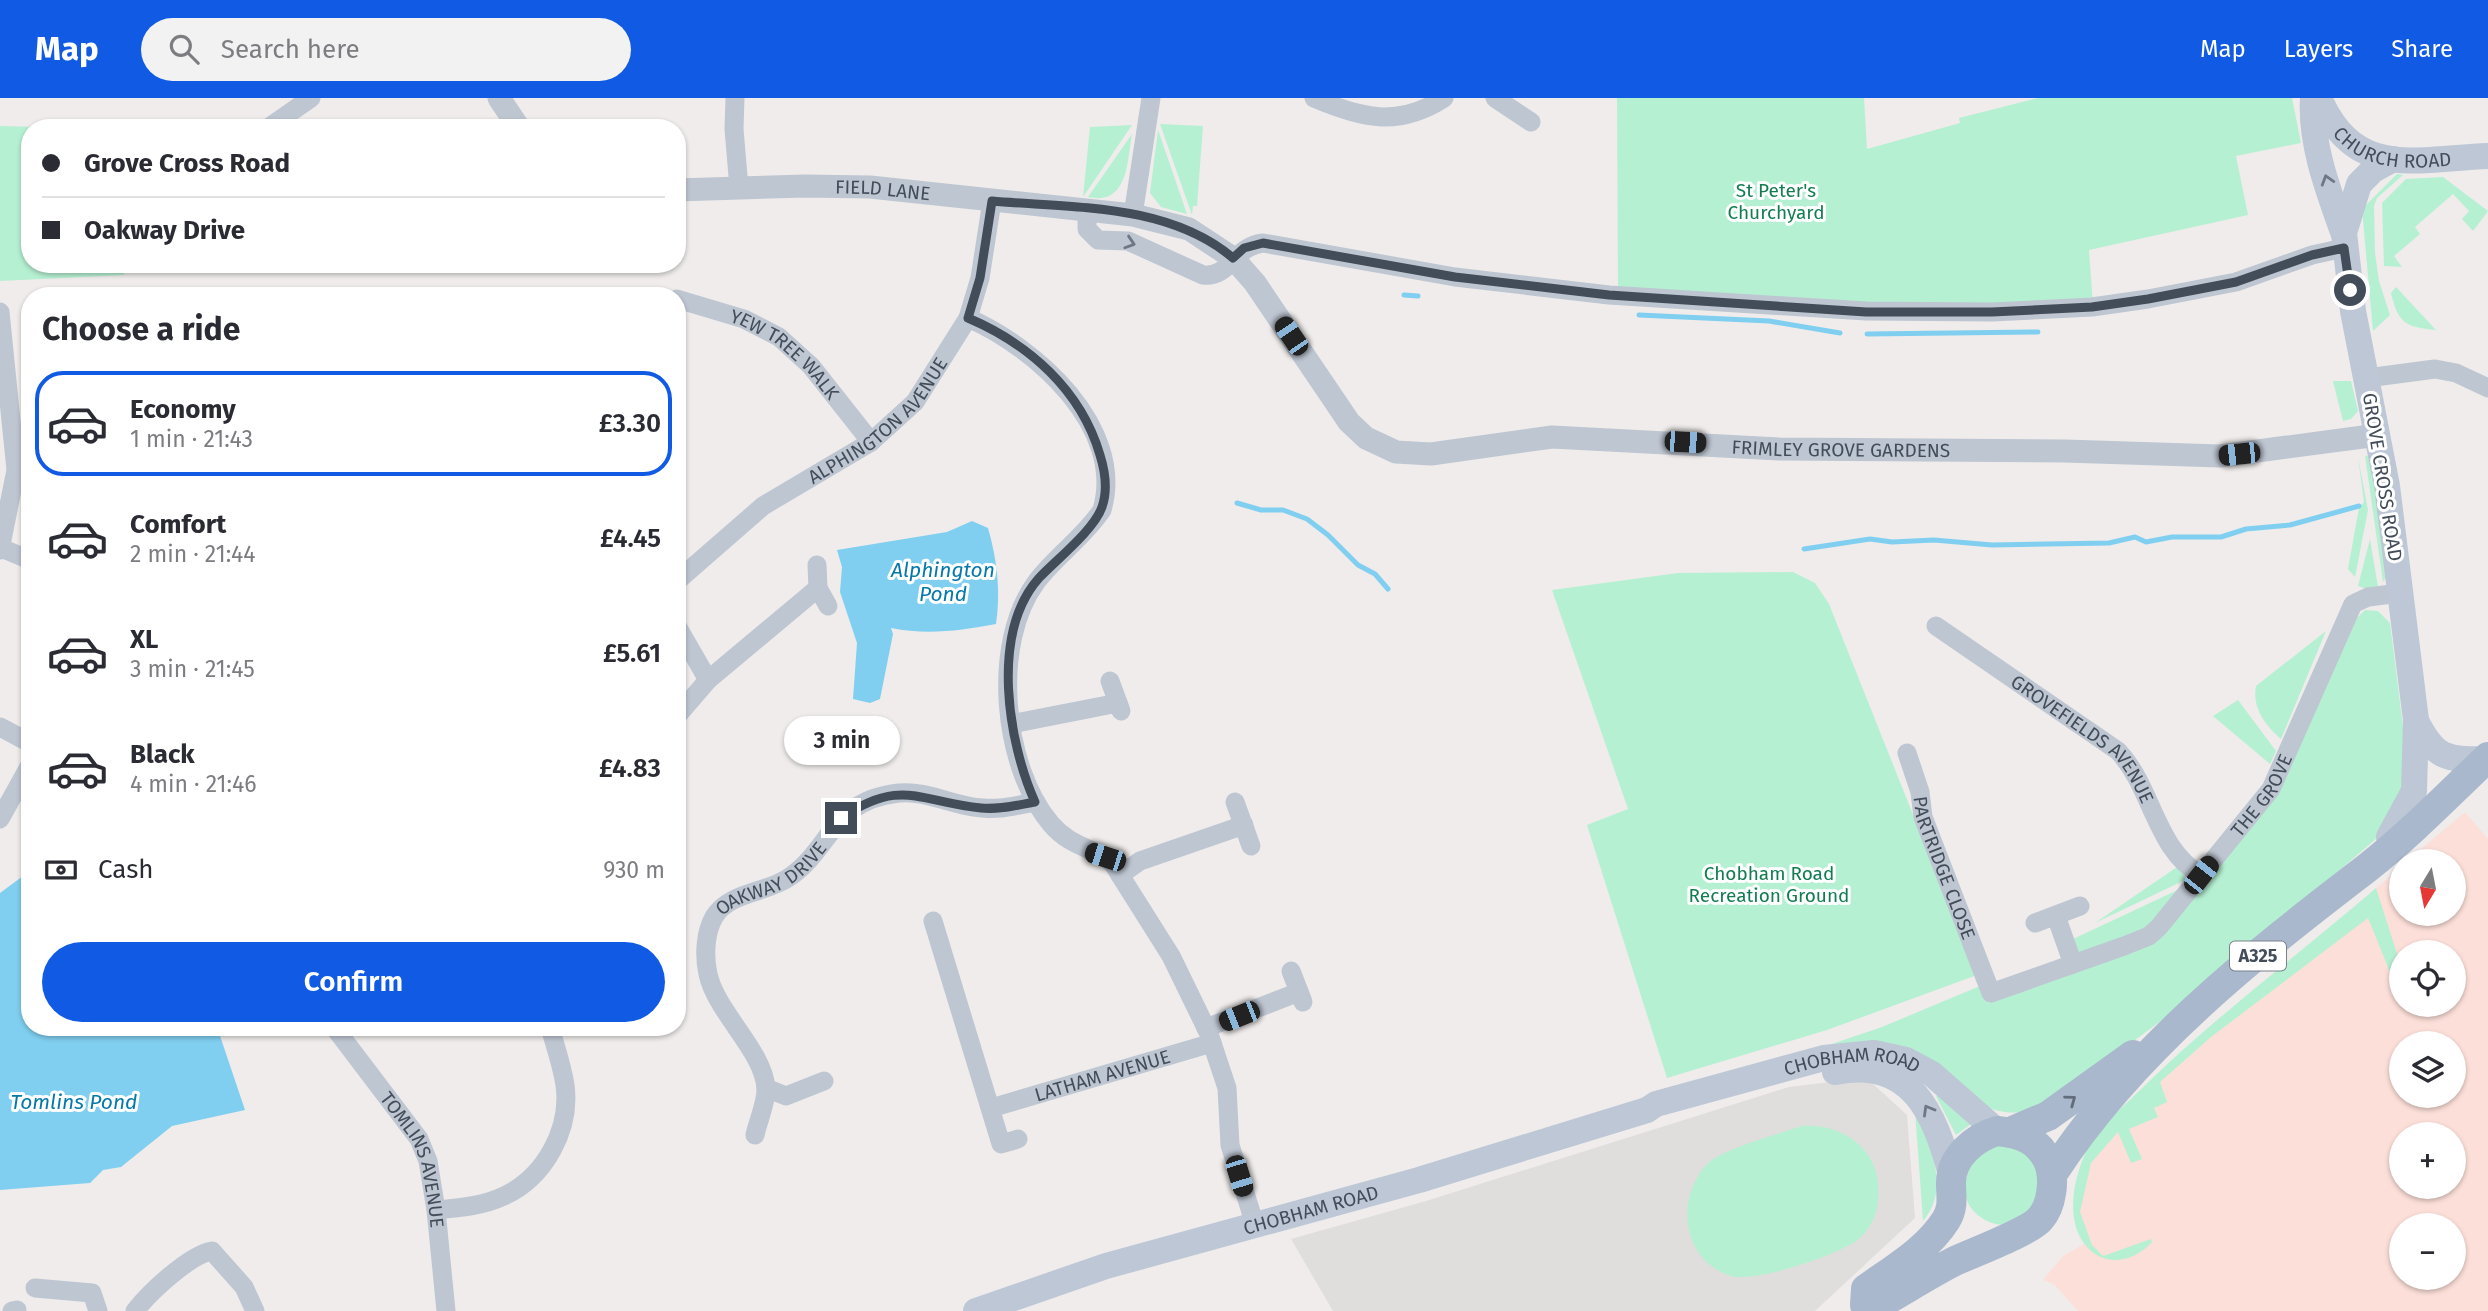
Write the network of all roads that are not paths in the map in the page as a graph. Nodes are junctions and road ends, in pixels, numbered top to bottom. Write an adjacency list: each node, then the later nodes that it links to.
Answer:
1 (311, 98): 10 (street)
2 (499, 98): 11 (street)
3 (735, 98): 15 (street)
4 (1151, 98): 19 (street)
5 (1314, 98): 6 (street)
6 (1444, 98)
7 (1495, 98): 12 (street)
8 (2313, 98): 20 (main road, GROVE CROSS ROAD, one-way to 8)
9 (2319, 98): 14 (main road, CHURCH ROAD)
10 (281, 119)
11 (513, 119)
12 (1531, 122)
13 (2488, 156): 14 (main road, CHURCH ROAD)
14 (2393, 159): 20 (main road, GROVE CROSS ROAD)
15 (739, 188): 16 (street, FIELD LANE); 17 (street, FIELD LANE)
16 (686, 190)
17 (992, 201): 18 (street, FIELD LANE); 24 (street, ALPHINGTON AVENUE)
18 (1087, 210): 19 (street, FIELD LANE); 21 (street, one-way to 21)
19 (1133, 215): 21 (street, FIELD LANE)
20 (2344, 241): 21 (street); 25 (main road, GROVE CROSS ROAD)
21 (1233, 258): 28 (street, FRIMLEY GROVE GARDENS)
22 (686, 302): 29 (street, YEW TREE WALK)
23 (0, 312): 26 (street)
24 (968, 318): 29 (street, ALPHINGTON AVENUE); 43 (street)
25 (2367, 378): 27 (street); 28 (main road, GROVE CROSS ROAD)
26 (4, 385): 30 (street)
27 (2488, 388)
28 (2378, 435): 35 (main road, GROVE CROSS ROAD)
29 (871, 442): 33 (street, ALPHINGTON AVENUE)
30 (1, 549): 31 (street)
31 (21, 557)
32 (817, 565): 34 (street)
33 (686, 573)
34 (818, 588): 36 (street); 39 (street)
35 (2400, 593): 42 (main road, GROVE CROSS ROAD); 57 (street, THE GROVE)
36 (828, 607)
37 (1936, 626): 57 (street, GROVEFIELDS AVENUE)
38 (686, 642): 39 (street)
39 (708, 680): 41 (street)
40 (1110, 681): 43 (street)
41 (686, 706)
42 (2416, 721): 47 (main road, GROVE CROSS ROAD); 54 (main road, GROVE CROSS ROAD)
43 (1011, 724): 49 (street)
44 (0, 727): 45 (street)
45 (21, 738)
46 (1907, 753): 65 (street, PARTRIDGE CLOSE)
47 (2487, 758): 51 (main road, A325)
48 (21, 781): 52 (street)
49 (1035, 802): 56 (street); 71 (street, OAKWAY DRIVE)
50 (1235, 802): 53 (street)
51 (2430, 810): 54 (main road, A325); 58 (main road, A325)
52 (0, 818)
53 (1244, 825): 55 (street); 56 (street)
54 (2389, 837): 58 (main road, A325)
55 (1251, 846)
56 (1120, 875): 69 (street)
57 (2201, 875): 63 (street, THE GROVE)
58 (2346, 881): 66 (main road, A325)
59 (2080, 906): 60 (street)
60 (2056, 916): 62 (street); 63 (street)
61 (933, 920): 72 (street)
62 (2035, 923)
63 (2073, 964): 65 (street, THE GROVE)
64 (1291, 971): 69 (street, LATHAM AVENUE)
65 (1987, 979)
66 (2172, 1031): 74 (main road, A325, one-way to 66); 77 (main road, A325)
67 (341, 1036): 80 (street, TOMLINS AVENUE)
68 (552, 1036): 80 (street)
69 (1209, 1036): 72 (street, LATHAM AVENUE); 81 (street)
70 (824, 1082): 71 (street)
71 (766, 1088): 75 (street)
72 (991, 1108): 76 (street)
73 (1647, 1110): 74 (main road, CHOBHAM ROAD); 78 (main road, CHOBHAM ROAD, one-way to 73); 81 (main road, CHOBHAM ROAD)
74 (2004, 1132): 77 (main road); 78 (main road)
75 (755, 1135)
76 (1018, 1139)
77 (2053, 1172): 82 (main road)
78 (1951, 1174): 79 (main road)
79 (1952, 1209): 82 (main road); 84 (main road)
80 (436, 1210): 88 (street, TOMLINS AVENUE)
81 (1255, 1225): 89 (main road, CHOBHAM ROAD)
82 (2001, 1239): 84 (main road)
83 (35, 1288): 85 (street)
84 (1861, 1308)
85 (97, 1311)
86 (135, 1311): 87 (street)
87 (255, 1311)
88 (446, 1311)
89 (976, 1311)

